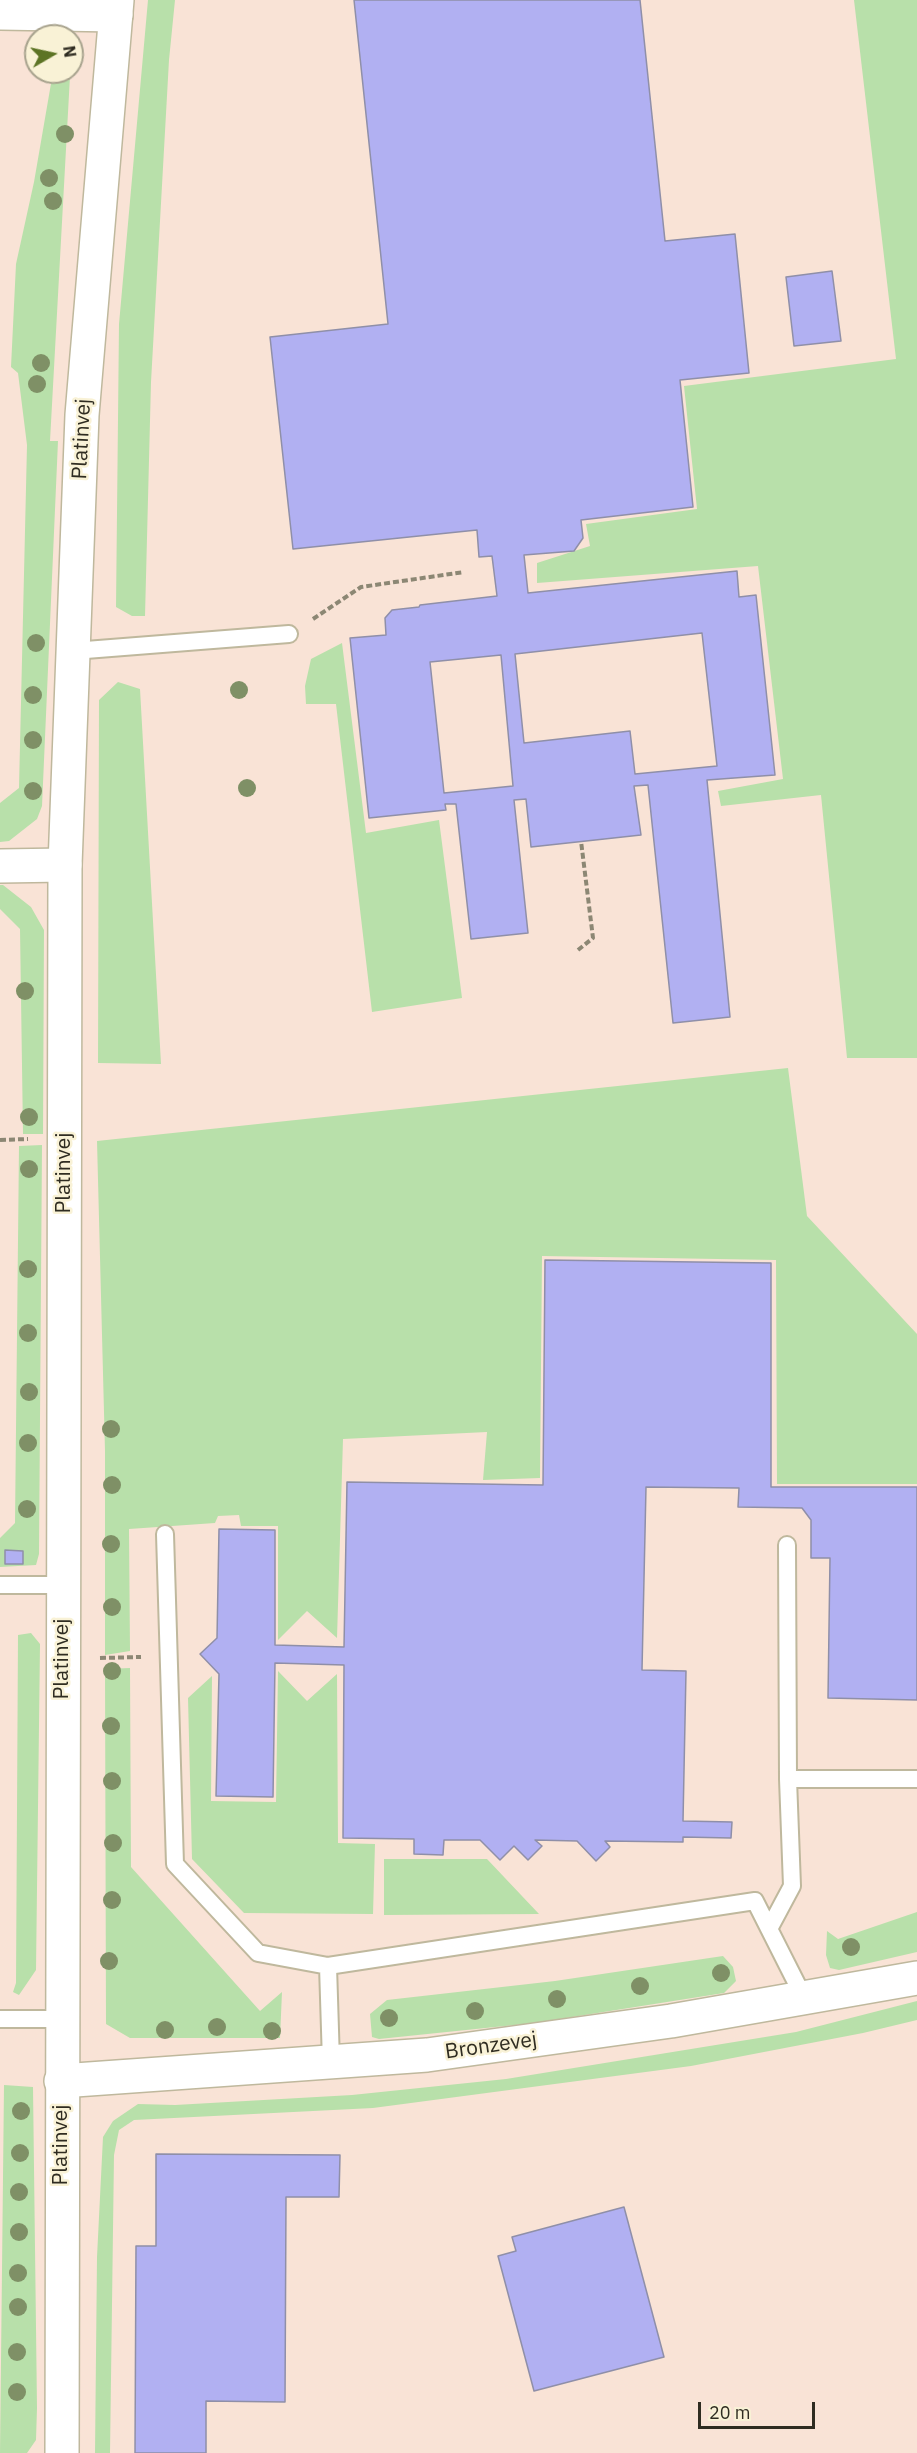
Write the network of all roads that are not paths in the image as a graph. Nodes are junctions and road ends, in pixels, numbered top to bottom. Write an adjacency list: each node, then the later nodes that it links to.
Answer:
1 (116, 7): 2 (street, Platinvej); 4 (street, Platinvej)
2 (0, 13)
3 (290, 634): 4 (lane)
4 (73, 651): 5 (street, Platinvej)
5 (65, 865): 6 (street); 10 (street, Platinvej)
6 (0, 866)
7 (165, 1534): 14 (lane)
8 (787, 1545): 11 (lane)
9 (0, 1585): 10 (lane)
10 (63, 1585): 18 (street, Platinvej)
11 (789, 1779): 12 (lane); 13 (lane)
12 (917, 1779)
13 (769, 1929): 14 (lane); 16 (lane)
14 (328, 1966): 19 (lane)
15 (917, 1978): 16 (street, Bronzevej)
16 (804, 1998): 19 (street, Bronzevej)
17 (0, 2019): 18 (lane)
18 (61, 2019): 20 (street, Platinvej)
19 (331, 2062): 20 (street, Bronzevej)
20 (61, 2081): 21 (street, Platinvej)
21 (62, 2453)

